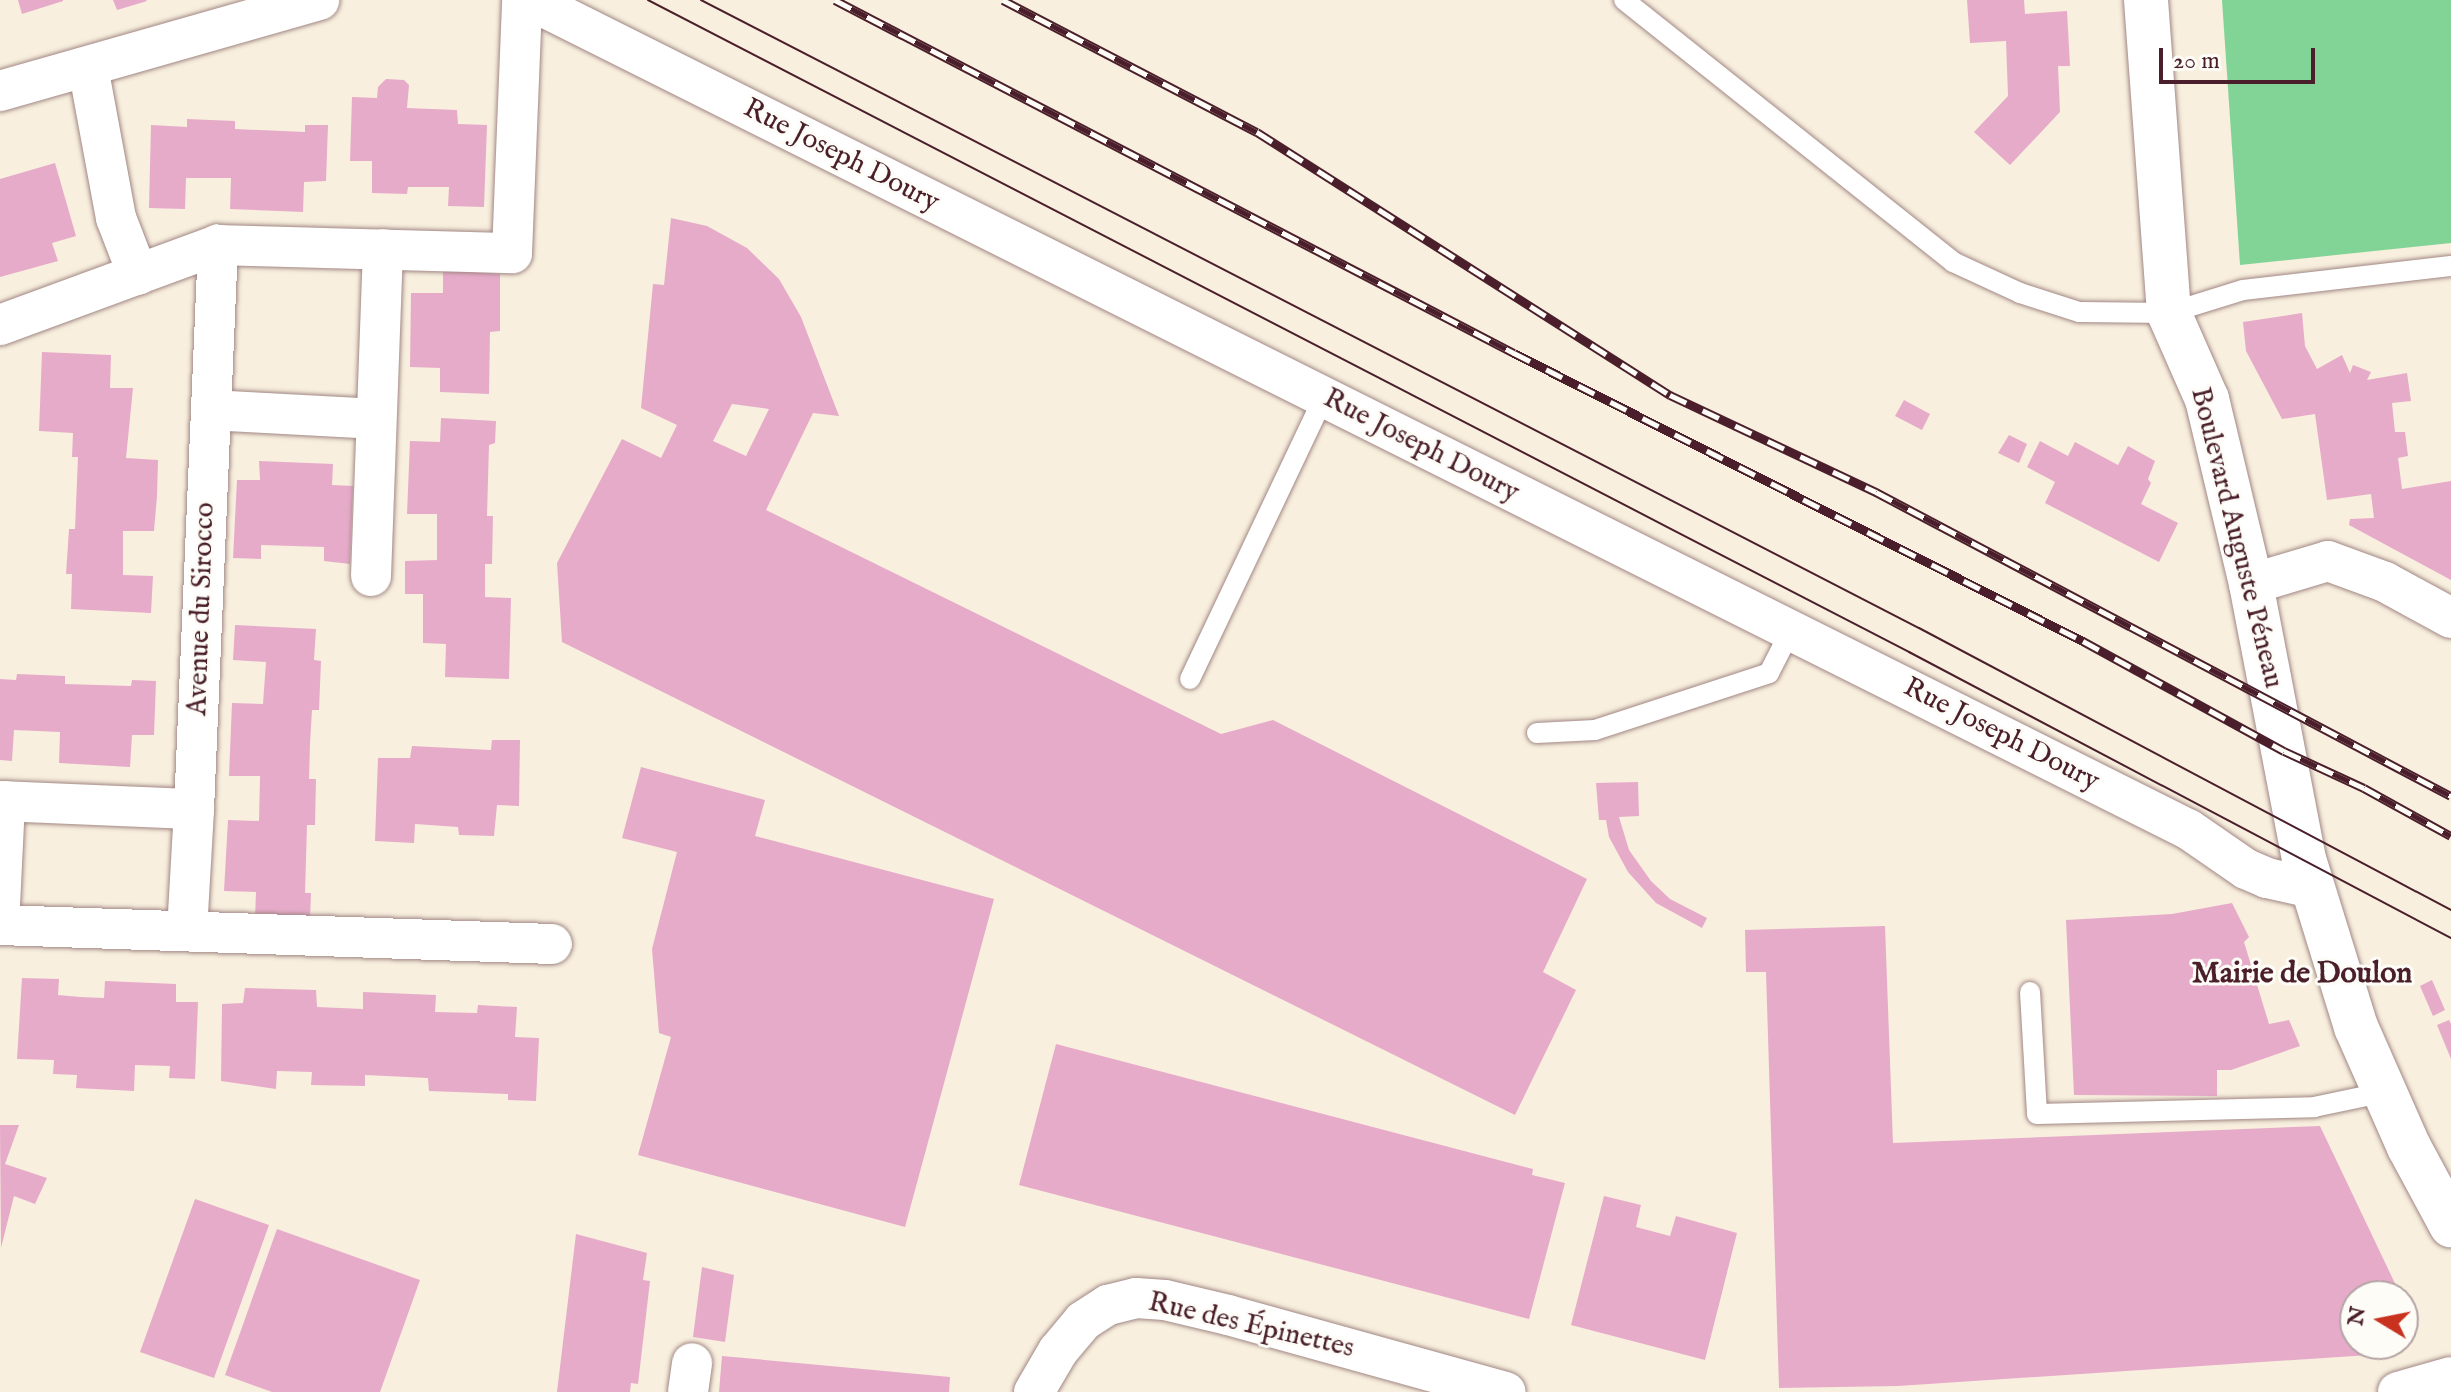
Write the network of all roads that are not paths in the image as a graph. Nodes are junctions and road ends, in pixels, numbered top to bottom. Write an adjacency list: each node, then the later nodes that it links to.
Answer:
1 (319, 0): 6 (street)
2 (522, 0): 9 (street)
3 (530, 0): 14 (street, Rue Joseph Doury)
4 (1624, 0): 12 (lane)
5 (2146, 0): 12 (street, Boulevard Auguste Péneau)
6 (88, 67): 7 (street); 11 (street)
7 (0, 91)
8 (218, 245): 9 (street); 11 (street); 15 (street, Avenue du Sirocco)
9 (383, 249): 16 (street)
10 (2451, 266): 12 (lane)
11 (138, 275): 13 (street)
12 (2169, 313): 18 (street, Boulevard Auguste Péneau)
13 (0, 325)
14 (1324, 397): 20 (street, Rue Joseph Doury); 21 (lane)
15 (211, 410): 16 (street); 24 (street, Avenue du Sirocco)
16 (376, 419): 17 (street)
17 (371, 576)
18 (2251, 584): 19 (street); 25 (street, Boulevard Auguste Péneau)
19 (2451, 618)
20 (1791, 630): 22 (lane); 25 (street, Rue Joseph Doury)
21 (1190, 679)
22 (1537, 733)
23 (2, 801): 24 (street); 26 (street)
24 (194, 809): 28 (street, Avenue du Sirocco)
25 (2312, 888): 31 (street, Boulevard Auguste Péneau)
26 (0, 905)
27 (0, 925): 28 (street)
28 (187, 931): 29 (street)
29 (552, 944)
30 (2030, 992): 31 (lane)
31 (2385, 1092): 32 (street, Boulevard Auguste Péneau)
32 (2451, 1225)
33 (2451, 1377): 36 (street)
34 (1034, 1392): 35 (street, Rue des Épinettes)
35 (1505, 1392)
36 (2398, 1392)

